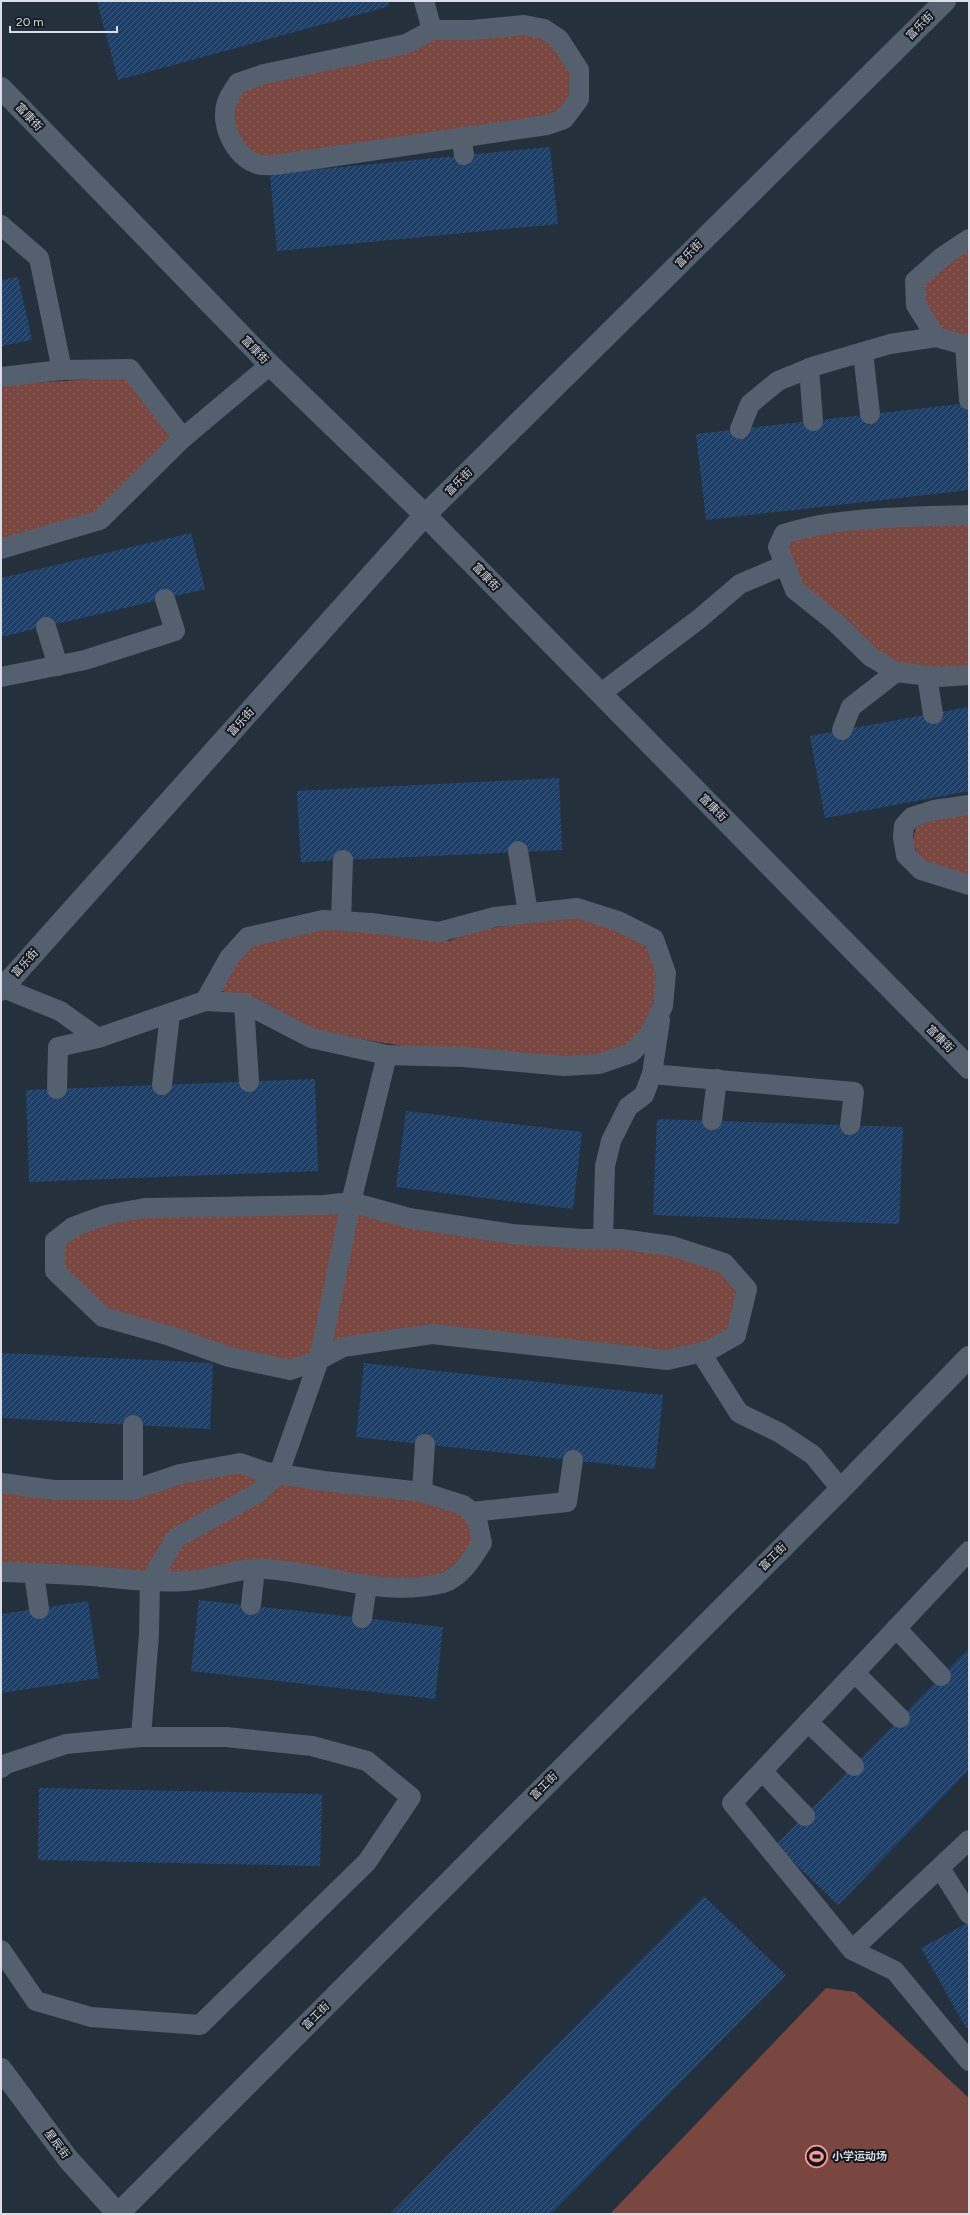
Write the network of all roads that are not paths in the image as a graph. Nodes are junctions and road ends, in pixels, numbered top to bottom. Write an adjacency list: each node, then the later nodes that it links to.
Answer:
1 (424, 1): 3 (lane)
2 (945, 1): 19 (street, 富乐街)
3 (432, 30): 3 (lane)
4 (1, 88): 10 (street, 富康街)
5 (1, 225): 12 (lane)
6 (969, 239): 7 (lane)
7 (936, 337): 8 (lane); 9 (lane)
8 (967, 346): 14 (lane)
9 (863, 353): 11 (lane); 15 (lane)
10 (270, 365): 18 (lane); 19 (street, 富康街)
11 (809, 368): 16 (lane); 17 (lane)
12 (62, 370): 13 (lane); 18 (lane)
13 (1, 377)
14 (969, 400)
15 (870, 414)
16 (813, 421)
17 (740, 429)
18 (183, 438): 21 (lane)
19 (426, 515): 30 (street, 富康街); 39 (street, 富乐街)
20 (969, 515): 22 (lane)
21 (1, 549)
22 (785, 565): 26 (lane); 30 (lane)
23 (165, 598): 25 (lane)
24 (46, 627): 25 (lane)
25 (58, 666): 29 (lane)
26 (896, 672): 28 (lane); 32 (lane)
27 (969, 675): 28 (lane)
28 (926, 676): 31 (lane)
29 (1, 677)
30 (600, 694): 46 (street, 富康街)
31 (933, 714)
32 (842, 730)
33 (969, 805): 36 (lane)
34 (518, 851): 37 (lane)
35 (343, 860): 38 (lane)
36 (969, 885)
37 (528, 913): 38 (lane); 42 (lane)
38 (341, 921): 40 (lane)
39 (2, 989): 44 (lane)
40 (205, 1001): 41 (lane); 43 (lane)
41 (244, 1003): 45 (lane); 49 (lane)
42 (663, 1006): 45 (lane); 47 (lane)
43 (170, 1014): 44 (lane); 50 (lane)
44 (98, 1038): 51 (lane)
45 (387, 1055): 54 (lane)
46 (969, 1068)
47 (652, 1074): 48 (lane); 55 (lane)
48 (717, 1079): 52 (lane); 53 (lane)
49 (249, 1082)
50 (162, 1085)
51 (57, 1089)
52 (712, 1120)
53 (850, 1125)
54 (351, 1202): 55 (lane); 58 (lane); 58 (lane)
55 (603, 1238): 56 (lane)
56 (701, 1352): 58 (lane); 64 (lane)
57 (969, 1357): 64 (street, 富工街)
58 (319, 1360): 62 (lane)
59 (133, 1425): 65 (lane)
60 (425, 1444): 66 (lane)
61 (573, 1460): 67 (lane)
62 (279, 1473): 65 (lane); 66 (lane); 72 (lane)
63 (1, 1483): 65 (lane)
64 (841, 1489): 94 (street, 富工街)
65 (133, 1490)
66 (422, 1492): 67 (lane)
67 (471, 1512): 73 (lane)
68 (968, 1556): 77 (lane)
69 (255, 1569): 72 (lane); 73 (lane); 74 (lane)
70 (1, 1572): 71 (lane)
71 (34, 1573): 72 (lane); 75 (lane)
72 (150, 1581): 82 (lane)
73 (368, 1586): 76 (lane)
74 (251, 1605)
75 (40, 1609)
76 (362, 1618)
77 (896, 1628): 78 (lane); 79 (lane)
78 (855, 1673): 80 (lane); 81 (lane)
79 (941, 1676)
80 (900, 1718)
81 (808, 1722): 83 (lane); 85 (lane)
82 (141, 1737): 84 (lane); 90 (lane)
83 (854, 1766)
84 (1, 1768)
85 (762, 1771): 86 (lane); 91 (lane)
86 (805, 1816)
87 (969, 1840): 88 (lane)
88 (940, 1868): 89 (lane); 91 (lane)
89 (969, 1914)
90 (1, 1950)
91 (852, 1950): 92 (lane)
92 (969, 2061)
93 (1, 2069): 94 (street, 星辰街)
94 (118, 2214)

